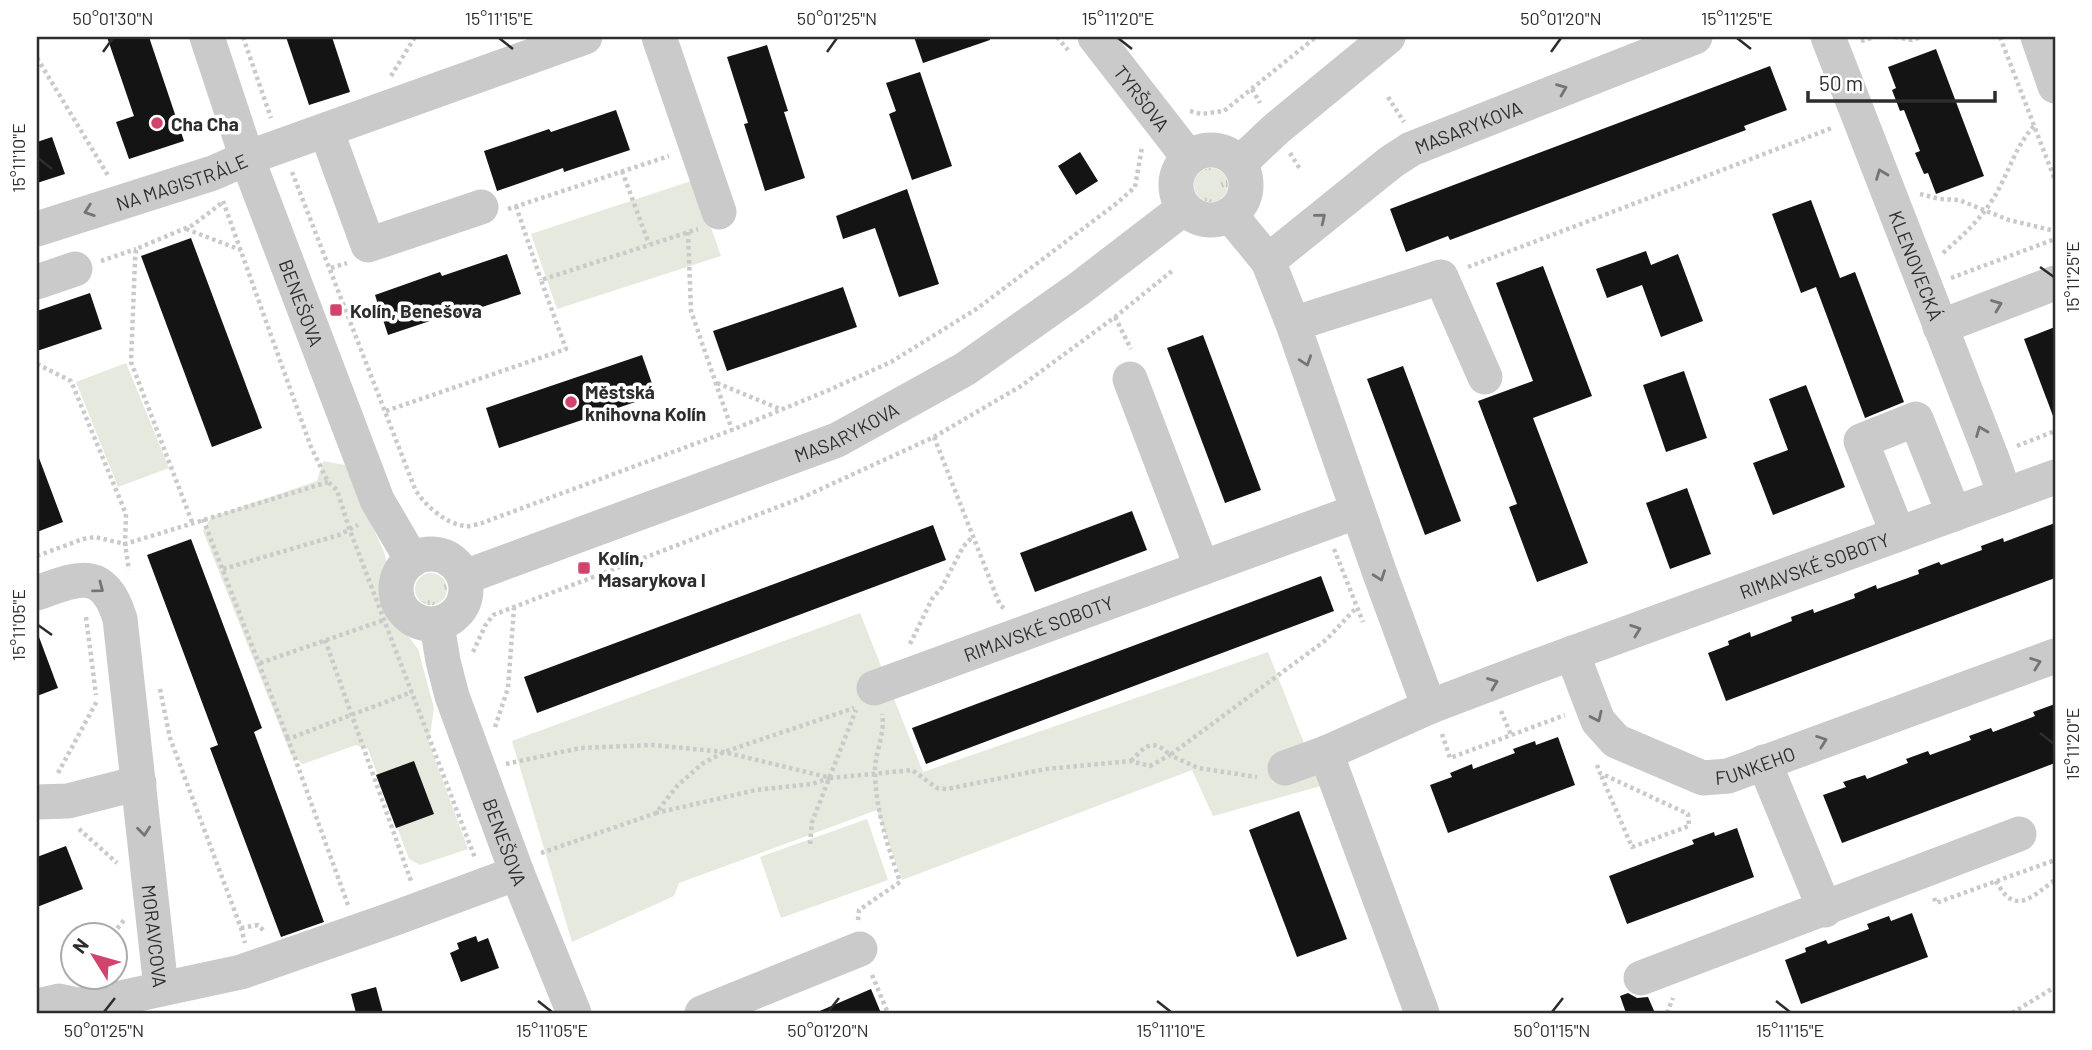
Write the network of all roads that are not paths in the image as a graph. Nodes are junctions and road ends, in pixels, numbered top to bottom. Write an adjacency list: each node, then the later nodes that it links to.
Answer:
1 (207, 37): 11 (street, BENEŠOVA)
2 (585, 37): 10 (street, NA MAGISTRÁLE)
3 (659, 37): 16 (street)
4 (1095, 37): 12 (street, TYRŠOVA)
5 (1388, 37): 13 (street)
6 (1695, 37): 19 (street, MASARYKOVA, one-way to 6)
7 (1828, 37): 24 (street, KLENOVECKÁ, one-way to 7)
8 (2038, 37): 9 (street)
9 (2055, 86)
10 (326, 130): 11 (street, NA MAGISTRÁLE); 15 (street)
11 (247, 158): 18 (street, NA MAGISTRÁLE, one-way to 18); 32 (street, BENEŠOVA)
12 (1189, 158): 13 (street); 14 (street)
13 (1239, 164): 17 (street)
14 (1184, 208): 17 (street); 34 (street, MASARYKOVA)
15 (492, 209)
16 (719, 212)
17 (1230, 215): 19 (street)
18 (37, 229)
19 (1268, 261): 23 (street)
20 (75, 269): 21 (street)
21 (37, 282)
22 (2055, 283): 24 (street, one-way to 22)
23 (1293, 324): 25 (street); 29 (street, one-way to 29)
24 (1940, 327): 28 (street, KLENOVECKÁ, one-way to 24)
25 (1485, 377)
26 (1130, 379): 33 (street)
27 (2055, 477): 28 (street, RIMAVSKÉ SOBOTY)
28 (2005, 495): 30 (street, RIMAVSKÉ SOBOTY)
29 (1358, 511): 33 (street, RIMAVSKÉ SOBOTY); 40 (street, one-way to 40)
30 (1954, 514): 31 (street, RIMAVSKÉ SOBOTY); 31 (street)
31 (1898, 534): 37 (street, RIMAVSKÉ SOBOTY, one-way to 31)
32 (412, 560): 34 (street); 36 (street)
33 (1202, 568): 39 (street, RIMAVSKÉ SOBOTY)
34 (464, 578): 36 (street)
35 (37, 593): 44 (street, MORAVCOVA, one-way to 44)
36 (437, 625): 47 (street, BENEŠOVA)
37 (1572, 653): 40 (street, one-way to 37); 42 (street, FUNKEHO, one-way to 42)
38 (2055, 656): 42 (street, FUNKEHO, one-way to 38)
39 (874, 688)
40 (1434, 715): 41 (street)
41 (1326, 753): 43 (street); 55 (street)
42 (1764, 762): 48 (street)
43 (1285, 768)
44 (139, 783): 45 (street); 51 (street, MORAVCOVA, one-way to 51)
45 (40, 802)
46 (2019, 834): 48 (street)
47 (513, 871): 51 (street, MORAVCOVA); 53 (street, BENEŠOVA)
48 (1825, 910): 50 (street)
49 (860, 949): 54 (street)
50 (1641, 978)
51 (161, 988): 52 (street)
52 (37, 1006)
53 (574, 1013)
54 (702, 1013)
55 (1422, 1013)

